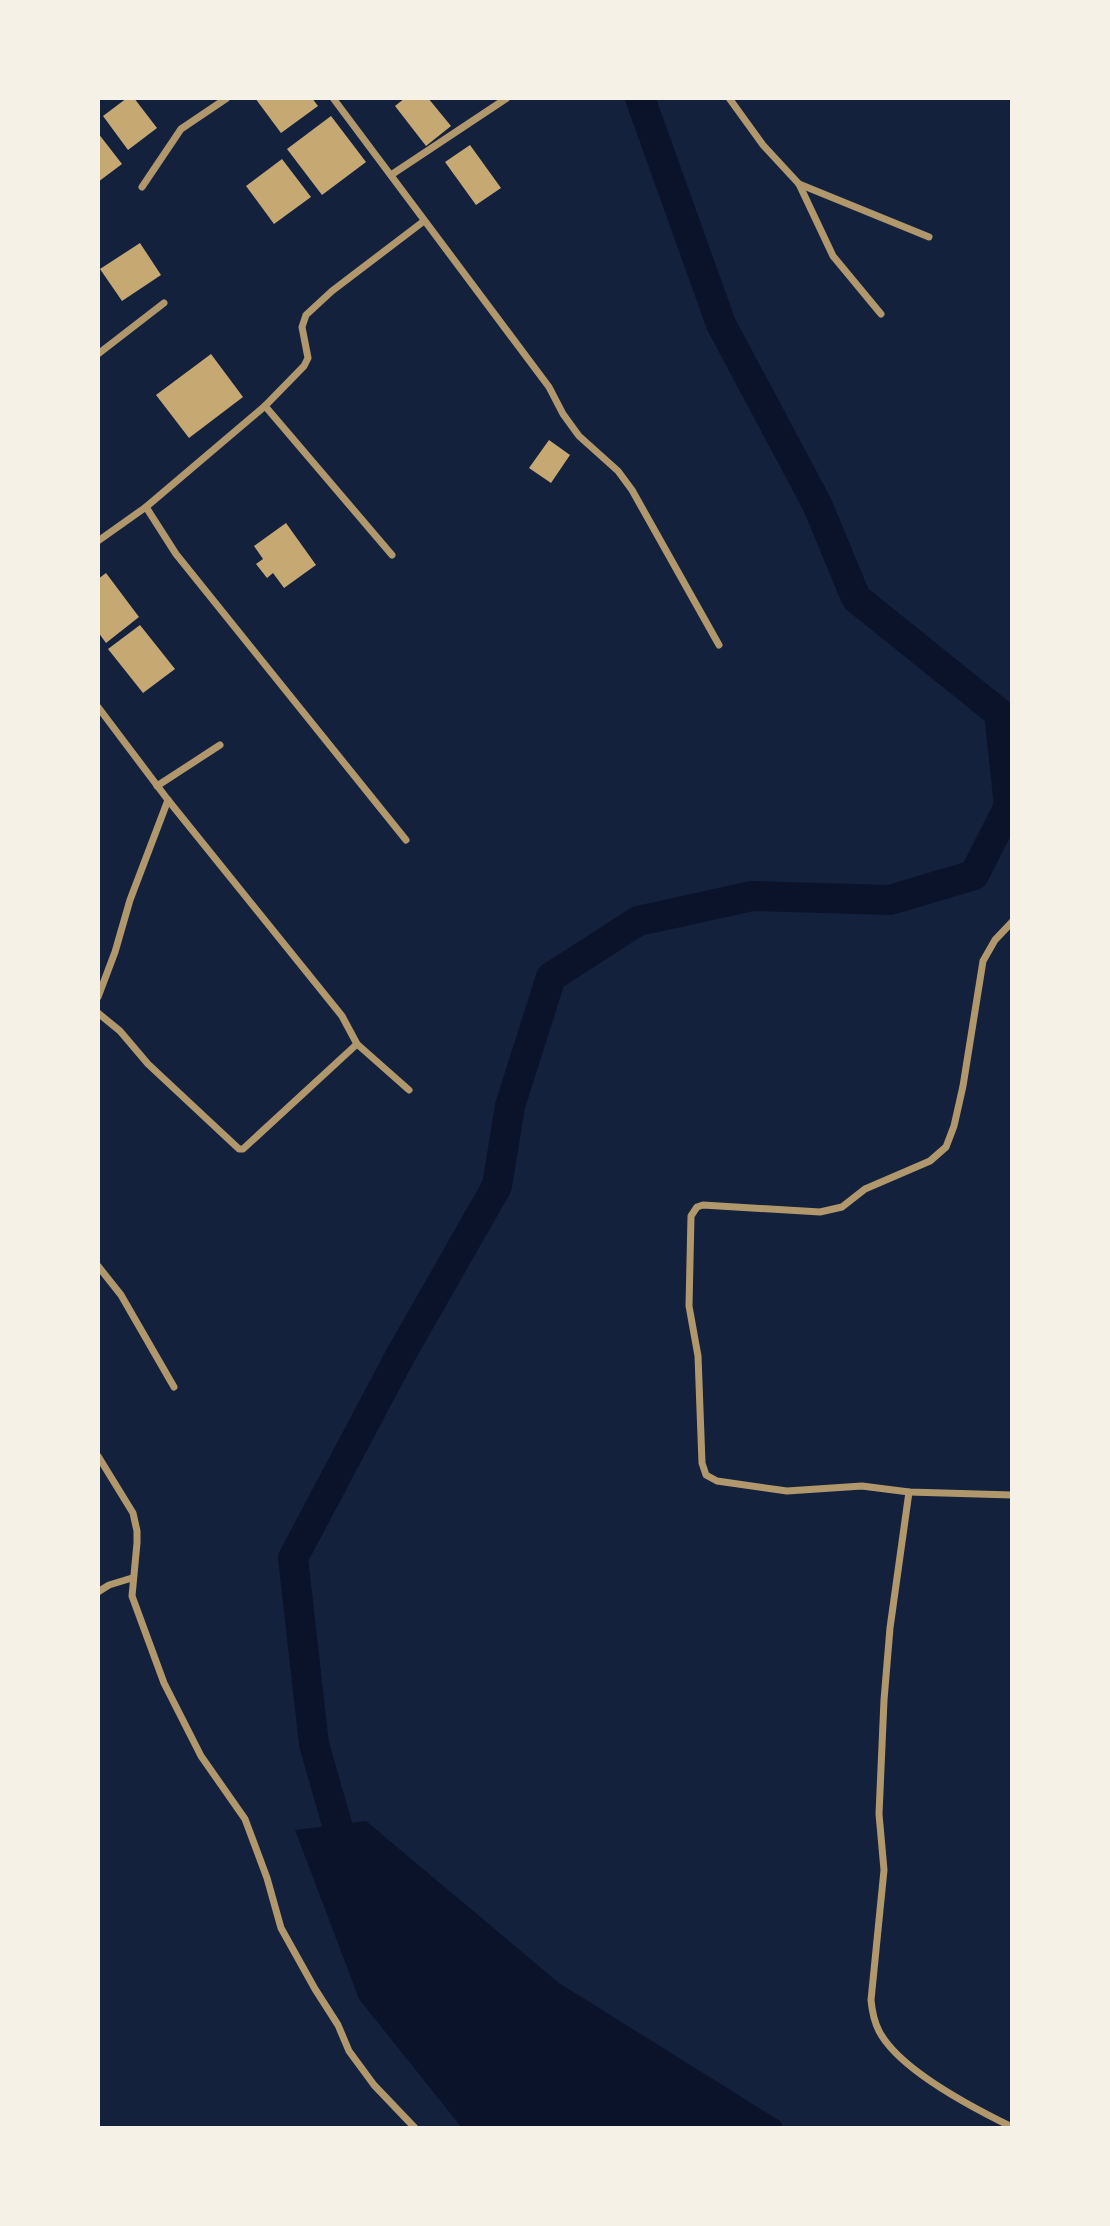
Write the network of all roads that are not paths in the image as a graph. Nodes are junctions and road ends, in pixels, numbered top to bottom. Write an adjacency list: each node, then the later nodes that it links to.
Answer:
1 (227, 98): 7 (street)
2 (333, 98): 5 (street)
3 (507, 98): 5 (street)
4 (729, 98): 6 (street)
5 (391, 175): 8 (street)
6 (799, 184): 9 (street); 11 (street)
7 (142, 187)
8 (424, 220): 13 (street); 17 (street)
9 (929, 237)
10 (164, 303): 12 (street)
11 (881, 314)
12 (98, 354)
13 (265, 406): 14 (street); 16 (street)
14 (146, 507): 15 (street); 22 (street)
15 (98, 541)
16 (392, 555)
17 (719, 645)
18 (98, 707): 20 (street)
19 (220, 745): 20 (street)
20 (158, 786): 21 (street)
21 (168, 800): 24 (street); 26 (street)
22 (407, 840)
23 (1012, 922): 31 (street)
24 (98, 997)
25 (98, 1013): 26 (street)
26 (357, 1044): 27 (street)
27 (409, 1090)
28 (98, 1266): 29 (street)
29 (174, 1387)
30 (98, 1456): 33 (street)
31 (909, 1492): 32 (street); 35 (street)
32 (1012, 1495)
33 (132, 1578): 34 (street); 36 (street)
34 (98, 1592)
35 (1012, 2127)
36 (415, 2128)

